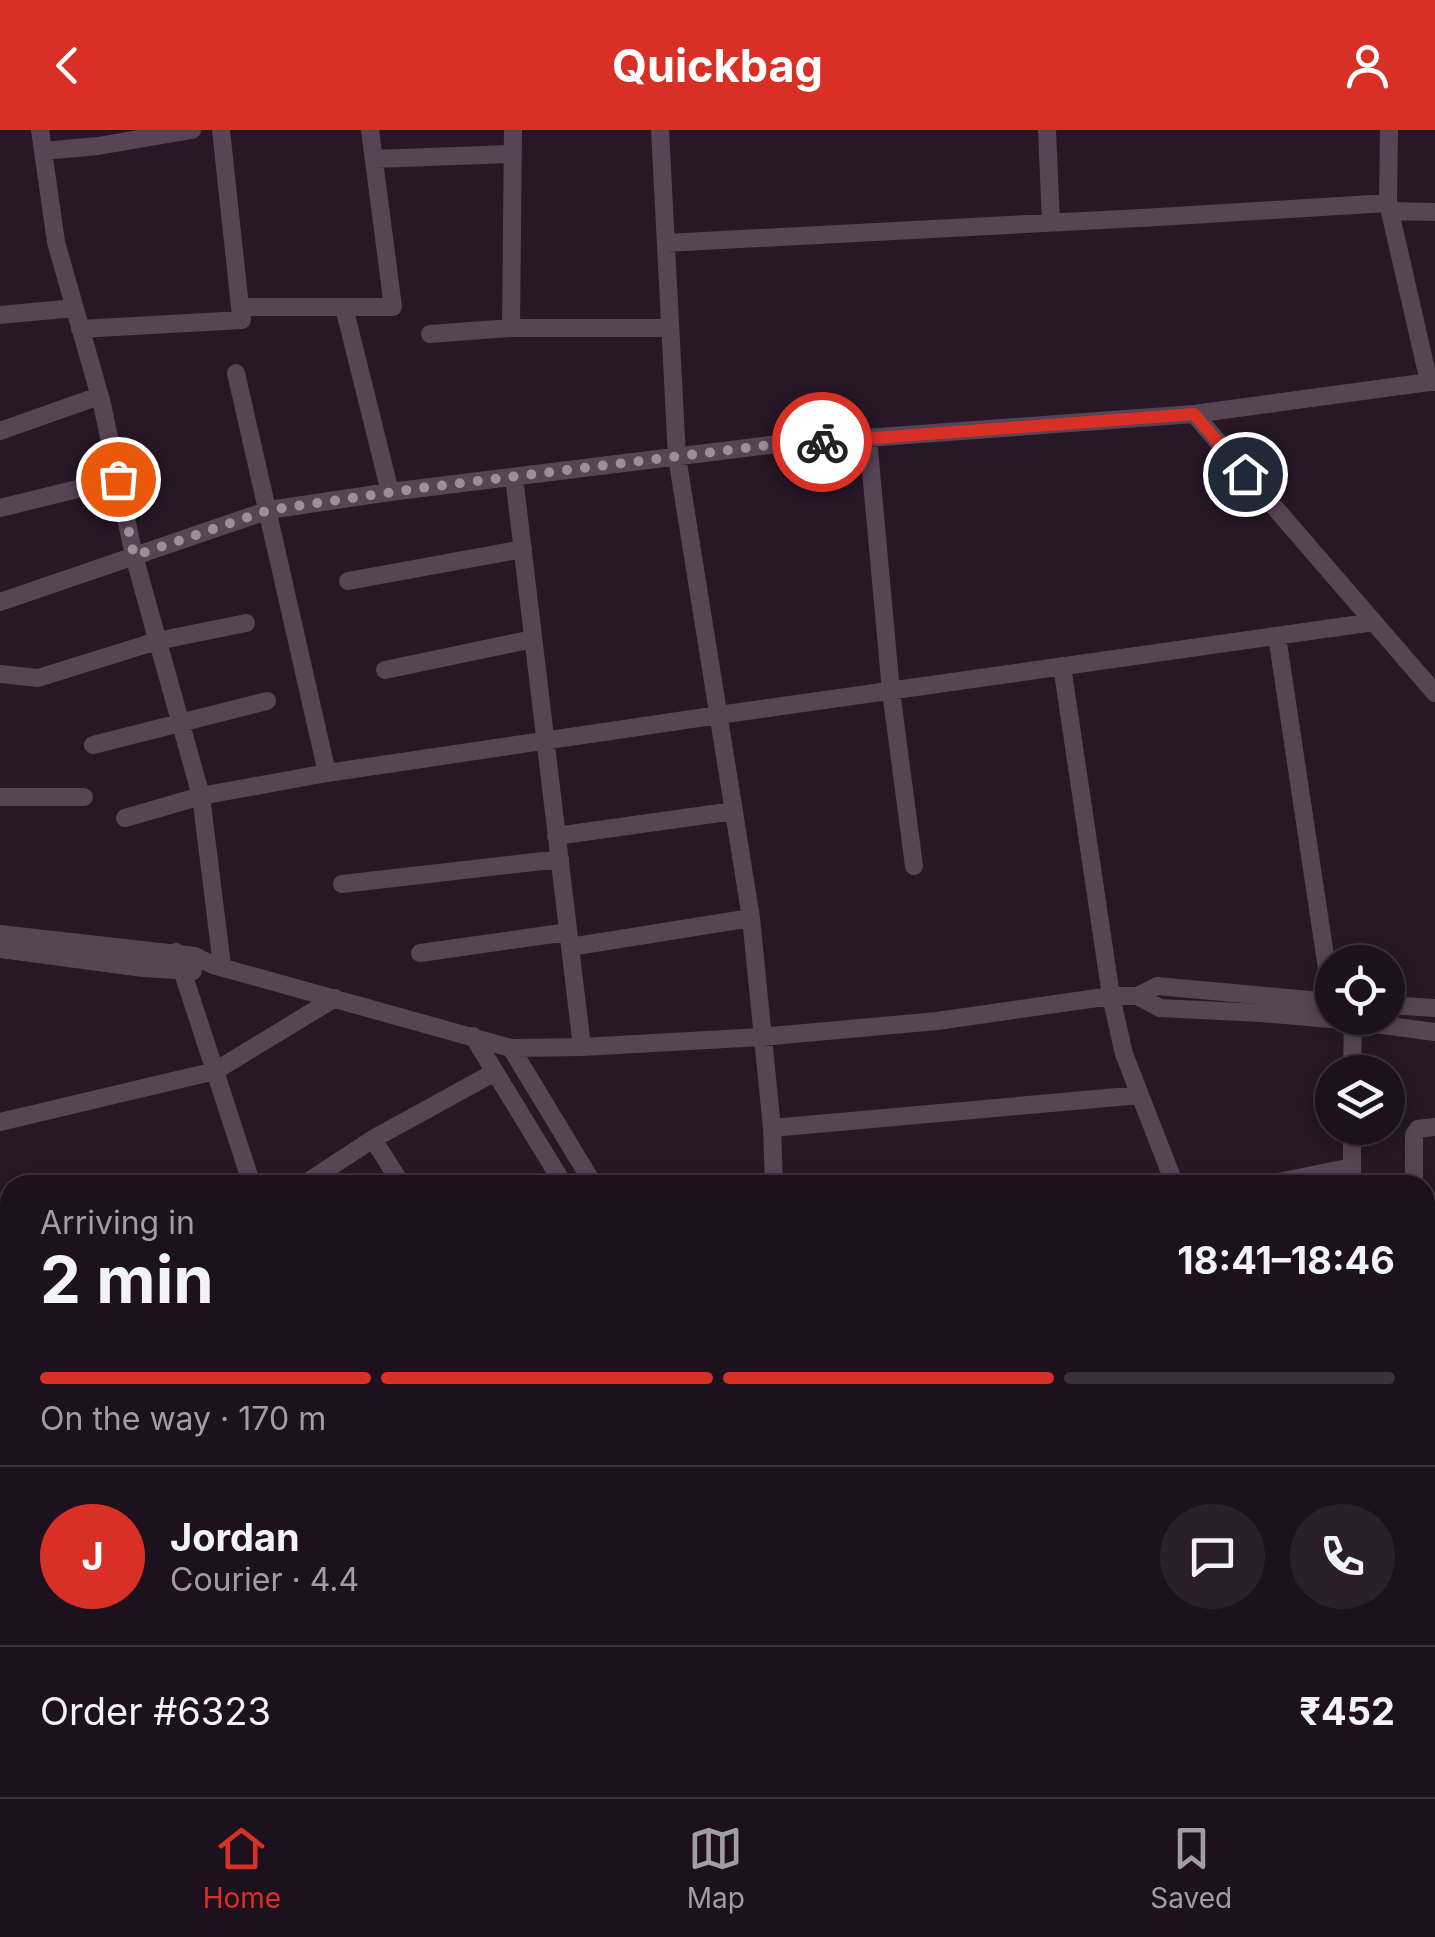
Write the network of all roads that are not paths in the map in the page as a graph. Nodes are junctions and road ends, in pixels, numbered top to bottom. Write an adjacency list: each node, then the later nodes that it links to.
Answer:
1 (40, 130): 9 (street)
2 (192, 130): 9 (street)
3 (221, 130): 16 (street)
4 (370, 130): 11 (street)
5 (514, 130): 10 (street)
6 (660, 130): 15 (street)
7 (1047, 130): 14 (street)
8 (1389, 130): 12 (street)
9 (43, 151): 18 (street)
10 (513, 154): 11 (street); 20 (street)
11 (374, 160): 17 (street)
12 (1389, 207): 13 (street); 14 (street); 25 (street)
13 (1435, 212)
14 (1050, 223): 15 (street)
15 (666, 243): 21 (street)
16 (240, 306): 17 (street); 22 (street)
17 (344, 307): 33 (street)
18 (74, 308): 19 (street); 22 (street)
19 (0, 316)
20 (510, 328): 21 (street); 23 (street)
21 (670, 328): 30 (street)
22 (80, 330): 26 (street)
23 (430, 334)
24 (236, 373): 35 (street)
25 (1432, 382): 27 (street)
26 (99, 396): 28 (street); 32 (street)
27 (1194, 414): 29 (street); 40 (street)
28 (0, 431)
29 (868, 438): 30 (street); 48 (street)
30 (678, 457): 31 (street); 51 (street)
31 (514, 477): 33 (street); 36 (street)
32 (118, 479): 34 (street); 37 (street)
33 (390, 492): 35 (street)
34 (0, 508)
35 (269, 510): 37 (street); 55 (street)
36 (522, 549): 38 (street); 44 (street)
37 (134, 556): 39 (street); 43 (street)
38 (348, 580)
39 (0, 602)
40 (1374, 622): 42 (street); 49 (street)
41 (246, 623): 43 (street)
42 (1277, 636): 45 (street); 68 (street)
43 (158, 640): 47 (street); 52 (street)
44 (533, 640): 46 (street); 53 (street)
45 (1062, 666): 48 (street); 73 (street)
46 (385, 670)
47 (0, 674)
48 (891, 690): 51 (street); 63 (street)
49 (1435, 693)
50 (267, 702): 52 (street)
51 (718, 715): 53 (street); 59 (street)
52 (180, 722): 54 (street); 56 (street)
53 (545, 741): 55 (street); 61 (street)
54 (93, 745)
55 (328, 774): 56 (street)
56 (201, 796): 60 (street); 72 (street)
57 (0, 797): 58 (street)
58 (84, 797)
59 (734, 811): 61 (street); 65 (street)
60 (126, 818)
61 (556, 836): 62 (street)
62 (560, 859): 64 (street); 67 (street)
63 (914, 866)
64 (342, 884)
65 (751, 918): 67 (street); 83 (street)
66 (0, 934): 71 (street)
67 (569, 939): 70 (street); 84 (street)
68 (1323, 945)
69 (0, 949): 71 (street)
70 (420, 954)
71 (179, 961): 72 (street); 86 (street)
72 (217, 966): 75 (street)
73 (1111, 996): 74 (street); 83 (street); 88 (street)
74 (1138, 996): 76 (street); 79 (street)
75 (336, 998): 82 (street); 86 (street)
76 (1315, 1000)
77 (1405, 1007): 78 (street)
78 (1435, 1008)
79 (1315, 1017)
80 (1405, 1027): 81 (street)
81 (1435, 1032)
82 (473, 1036): 85 (street); 87 (street)
83 (761, 1037): 84 (street); 91 (street)
84 (582, 1047): 85 (street)
85 (511, 1048): 98 (street)
86 (215, 1071): 89 (street); 94 (street)
87 (495, 1072): 92 (street); 97 (street)
88 (1140, 1096): 91 (street); 100 (street)
89 (0, 1122)
90 (1435, 1127): 102 (street)
91 (772, 1128): 99 (street)
92 (373, 1139): 95 (street); 96 (street)
93 (1352, 1145): 101 (street)
94 (249, 1175)
95 (318, 1175)
96 (396, 1175)
97 (558, 1175)
98 (588, 1175)
99 (774, 1175)
100 (1171, 1175)
101 (1352, 1175)
102 (1414, 1175)

